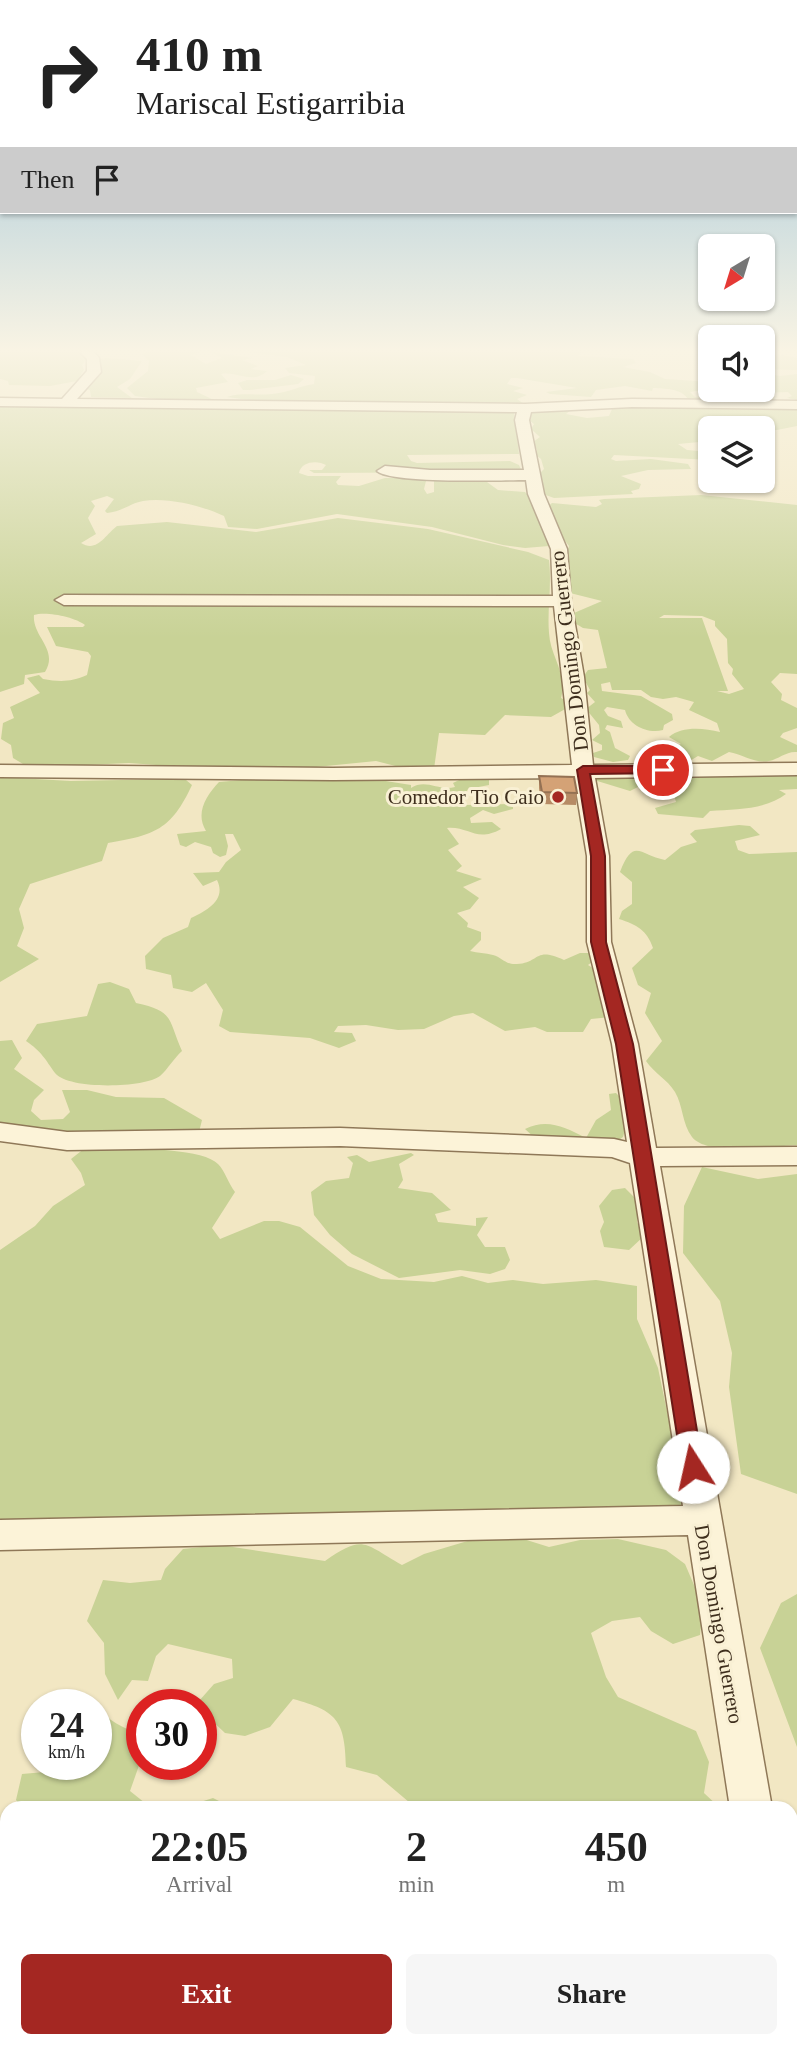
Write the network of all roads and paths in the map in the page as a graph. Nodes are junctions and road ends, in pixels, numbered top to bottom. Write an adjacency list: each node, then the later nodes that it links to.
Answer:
1 (527, 447): 3 (street, Don Domingo Guerrero)
2 (385, 471): 3 (street)
3 (533, 475): 5 (street, Don Domingo Guerrero)
4 (64, 600): 5 (street)
5 (562, 601): 7 (street, Don Domingo Guerrero)
6 (797, 769): 7 (street)
7 (583, 770): 8 (street); 11 (street, Don Domingo Guerrero)
8 (0, 771)
9 (0, 1132): 11 (street)
10 (797, 1156): 11 (street)
11 (642, 1157): 12 (street, Don Domingo Guerrero)
12 (702, 1520): 13 (street); 14 (street, Don Domingo Guerrero)
13 (0, 1535)
14 (750, 1801)

